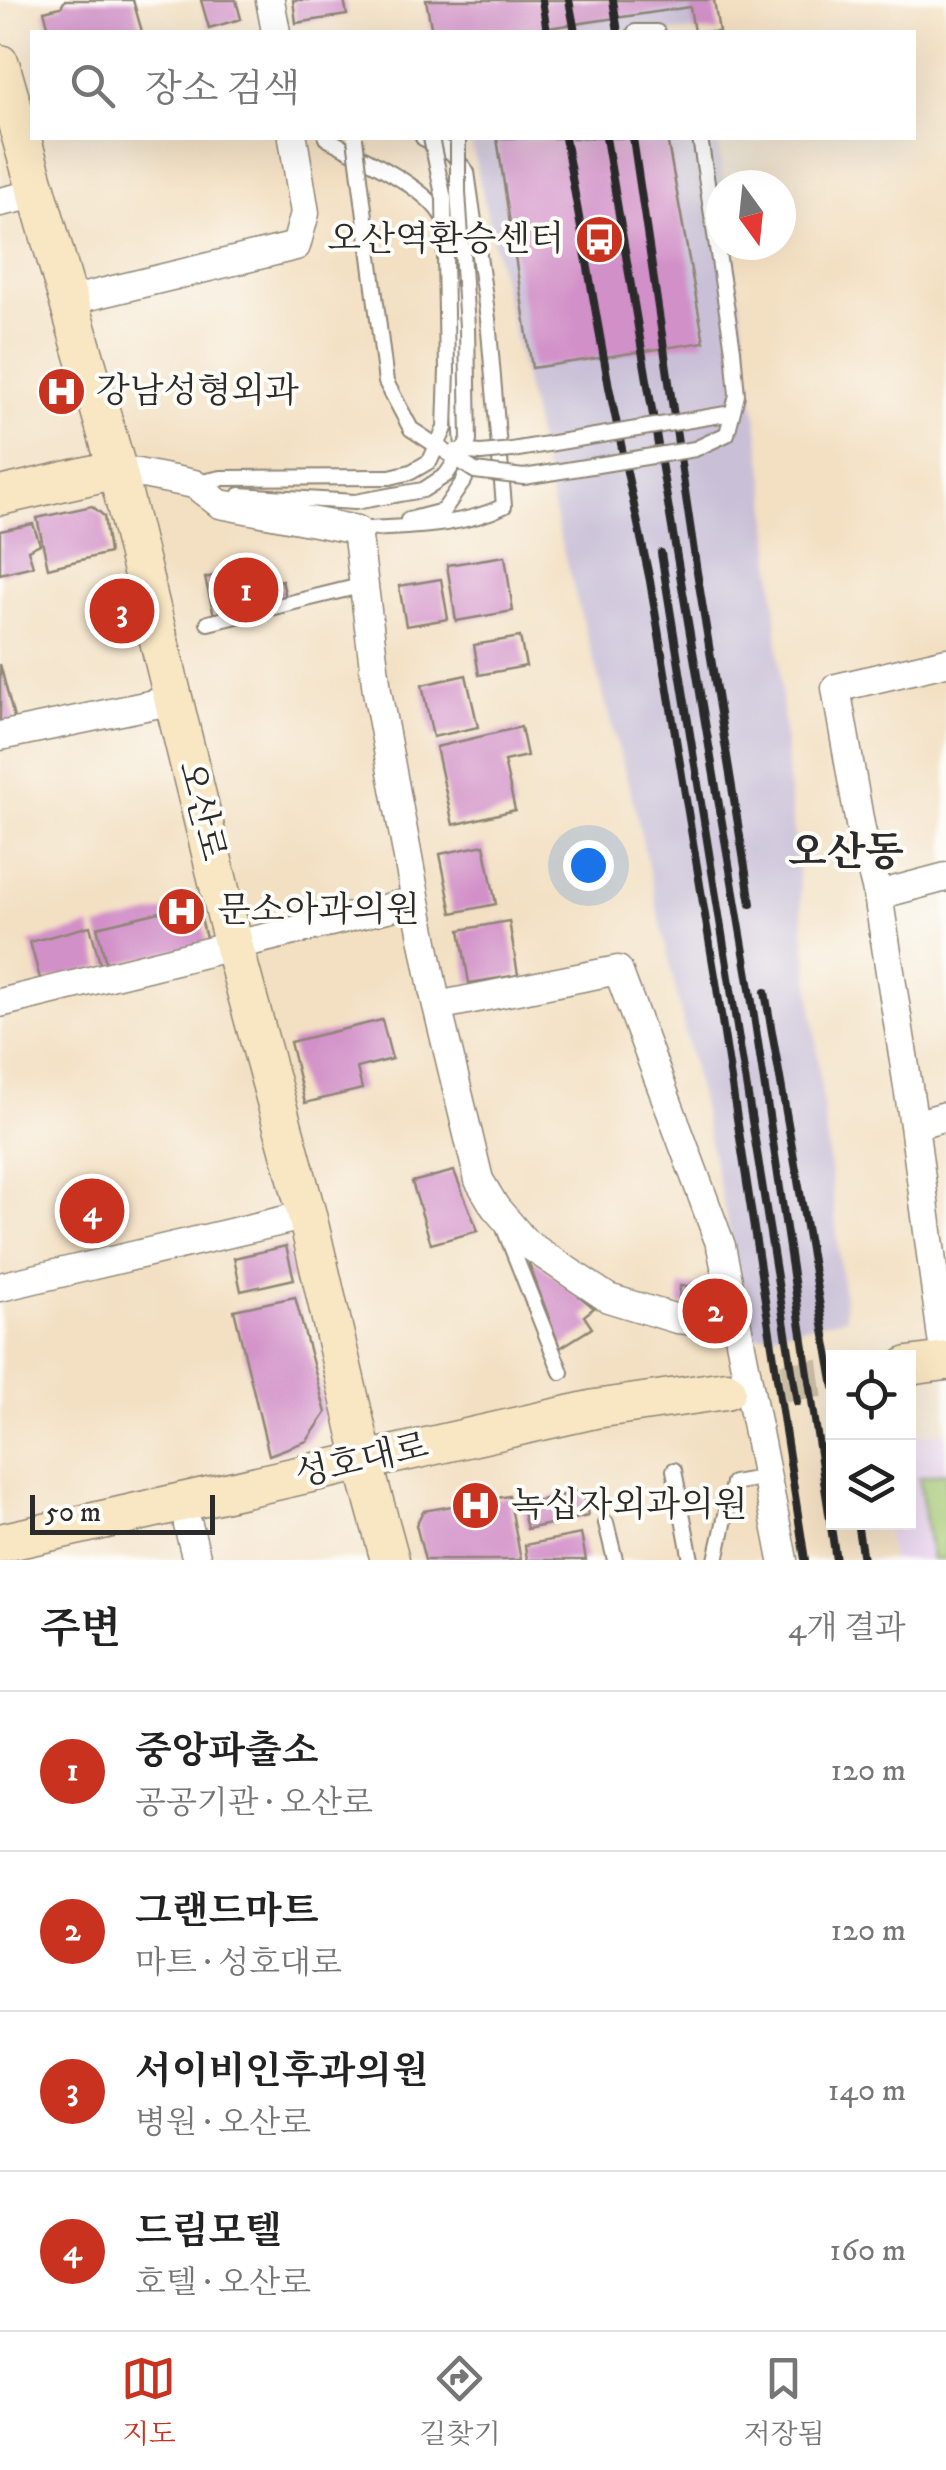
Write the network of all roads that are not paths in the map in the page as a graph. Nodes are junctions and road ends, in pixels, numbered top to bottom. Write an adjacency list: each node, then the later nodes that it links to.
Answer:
1 (270, 0): 2 (street)
2 (276, 30)
3 (0, 64): 11 (street, 오산로)
4 (293, 140): 12 (street)
5 (330, 140): 18 (lane)
6 (355, 140): 14 (lane, bridge)
7 (427, 140): 18 (lane)
8 (431, 140): 16 (lane, bridge)
9 (458, 140): 16 (lane, bridge)
10 (700, 140): 13 (lane, bridge)
11 (18, 198): 12 (street, 오산로)
12 (68, 301): 15 (street, 오산로)
13 (732, 413): 14 (lane, bridge); 14 (lane, bridge)
14 (440, 450)
15 (117, 469): 16 (street); 17 (street); 22 (street, 오산로)
16 (197, 486): 18 (street)
17 (0, 496)
18 (365, 529): 19 (street)
19 (364, 585): 20 (lane); 26 (street)
20 (208, 624)
21 (946, 662): 25 (street)
22 (174, 700): 23 (street); 27 (street, 오산로)
23 (0, 736)
24 (946, 877): 25 (street)
25 (878, 895): 31 (street)
26 (416, 902): 27 (street); 29 (street)
27 (234, 947): 28 (street); 33 (street, 오산로)
28 (0, 1003)
29 (437, 1006): 32 (street); 35 (street)
30 (946, 1116): 31 (street)
31 (914, 1125): 36 (street)
32 (496, 1206): 35 (street); 38 (lane)
33 (307, 1214): 34 (street); 43 (street, 오산로)
34 (0, 1287)
35 (737, 1325): 44 (street)
36 (946, 1361): 37 (street)
37 (916, 1365)
38 (561, 1372)
39 (946, 1386): 40 (street)
40 (916, 1390)
41 (728, 1401): 43 (street, 성호대로)
42 (674, 1470): 51 (lane)
43 (367, 1472): 46 (street, 성호대로); 47 (street, 성호대로); 49 (street, 오산로)
44 (767, 1477): 52 (lane); 53 (street)
45 (606, 1522): 50 (lane)
46 (0, 1543)
47 (192, 1543): 48 (street, 성호대로)
48 (35, 1560)
49 (390, 1560)
50 (615, 1560)
51 (691, 1560)
52 (716, 1560)
53 (783, 1560)

